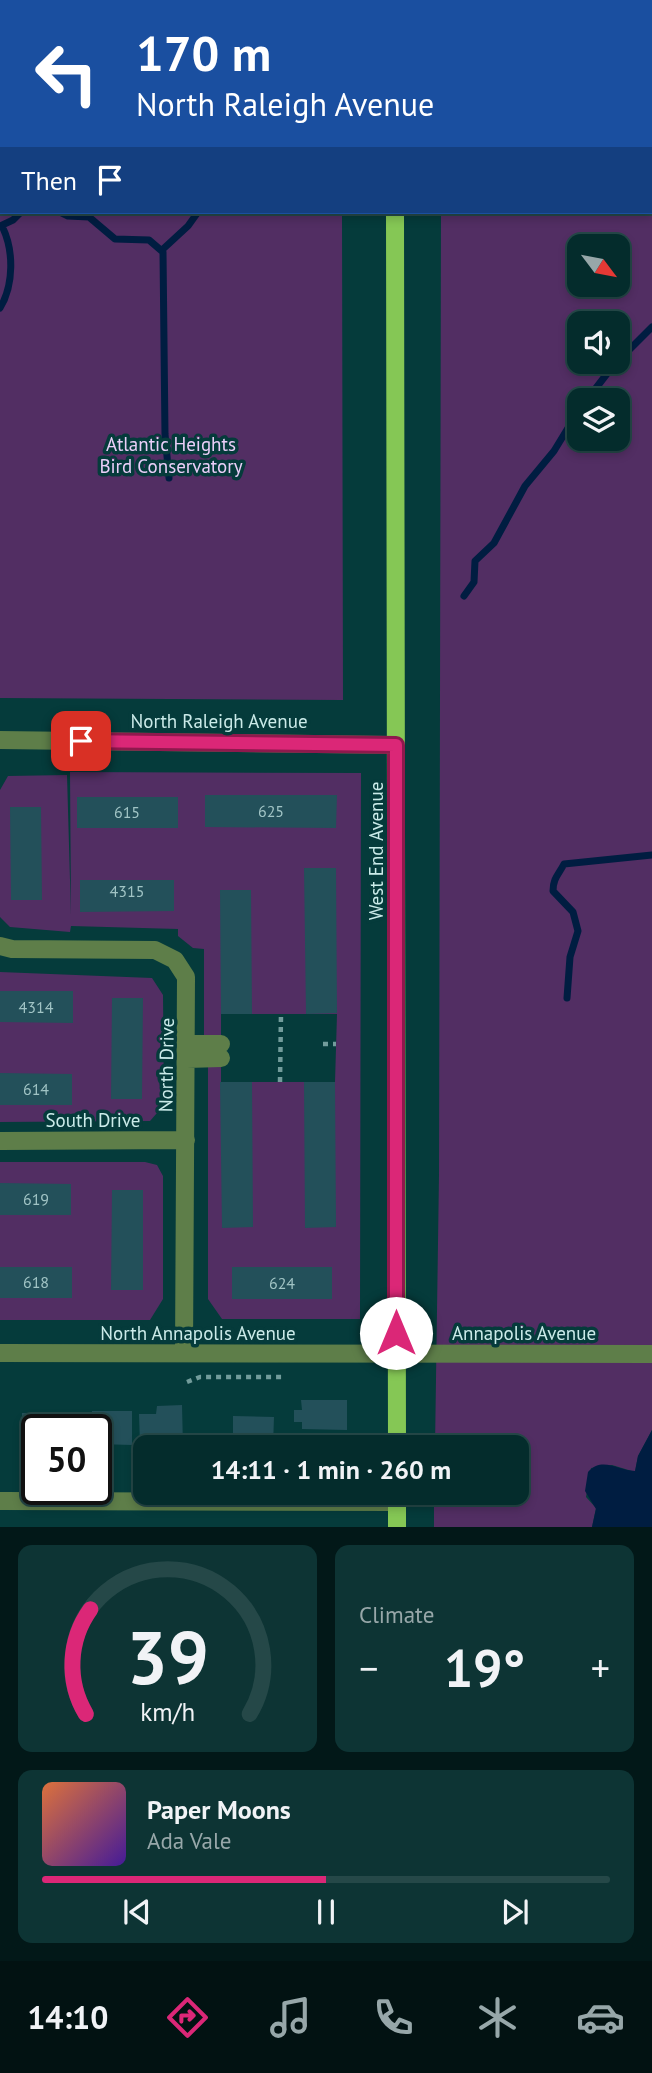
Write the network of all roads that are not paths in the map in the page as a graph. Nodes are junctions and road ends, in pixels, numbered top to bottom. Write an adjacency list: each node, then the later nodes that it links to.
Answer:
1 (395, 214): 3 (main road, West End Avenue)
2 (0, 740): 3 (street, North Raleigh Avenue)
3 (396, 745): 11 (main road, West End Avenue)
4 (0, 946): 5 (street, North Drive)
5 (188, 1051): 6 (street); 7 (street, North Drive)
6 (221, 1051)
7 (186, 1140): 8 (street, South Drive); 10 (street, North Drive)
8 (0, 1141)
9 (0, 1353): 10 (street, North Annapolis Avenue)
10 (184, 1353): 11 (street, North Annapolis Avenue)
11 (396, 1354): 12 (street, Annapolis Avenue); 13 (main road, West End Avenue)
12 (652, 1354)
13 (397, 1435)
14 (133, 1500): 15 (street)
15 (0, 1501)
16 (397, 1505): 17 (main road)
17 (397, 1527)

